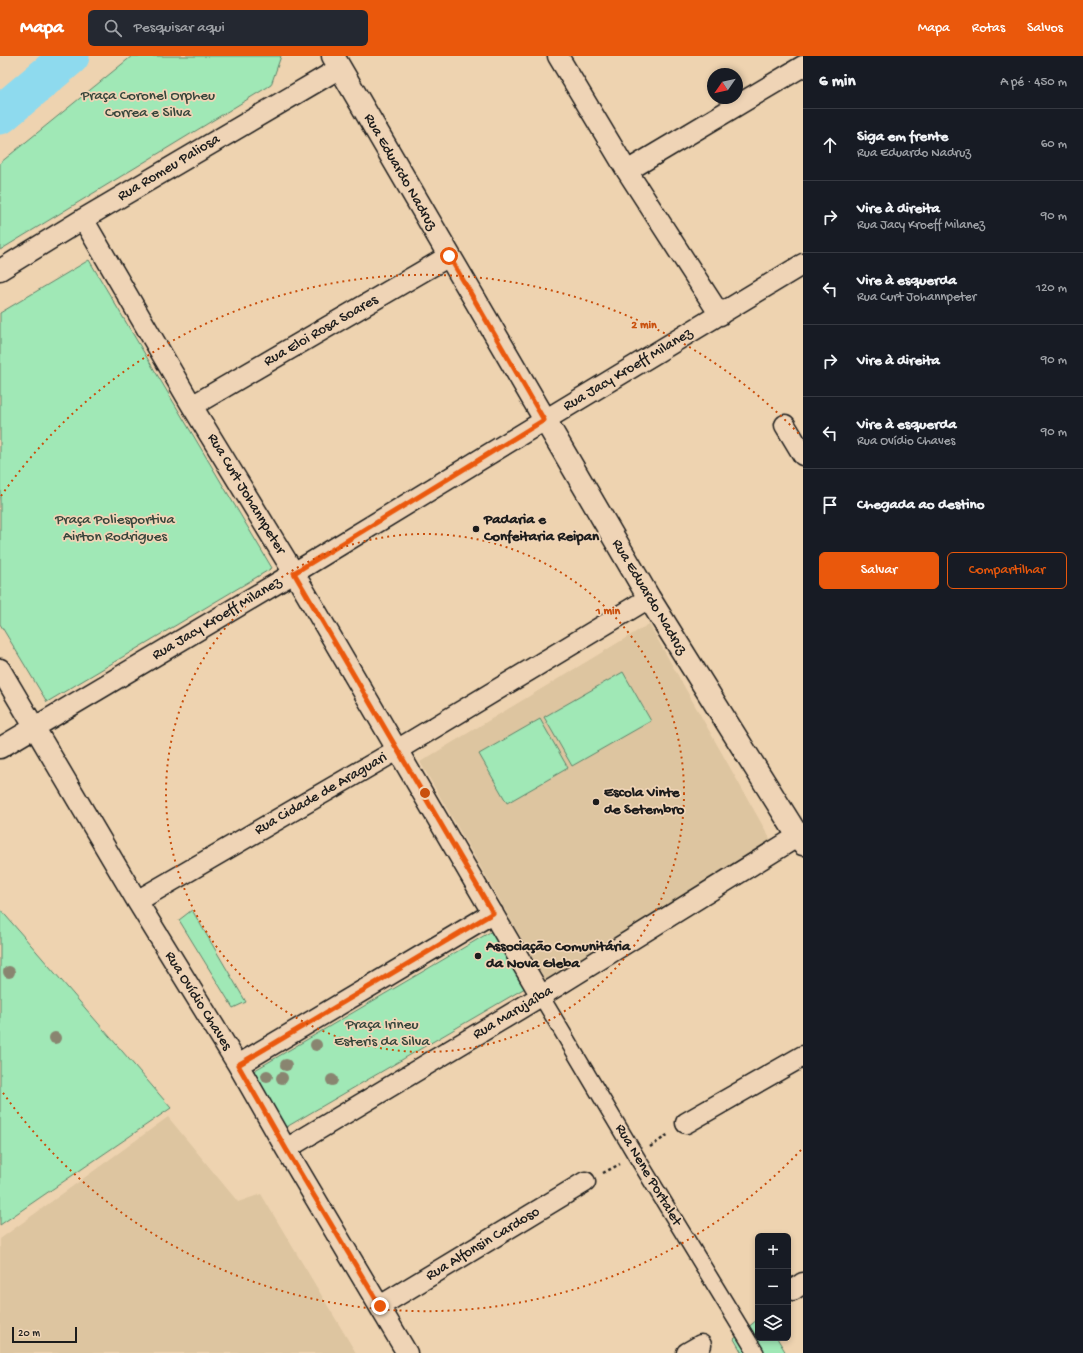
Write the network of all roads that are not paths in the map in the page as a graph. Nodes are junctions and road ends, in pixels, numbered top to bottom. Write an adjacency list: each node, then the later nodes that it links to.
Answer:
1 (558, 56): 4 (street)
2 (336, 62): 5 (street, Rua Romeu Paliosa); 6 (street, Rua Eduardo Nadruz)
3 (803, 66): 4 (street)
4 (627, 172): 9 (street)
5 (83, 219): 8 (street, Rua Romeu Paliosa); 10 (street, Rua Curt Johannpeter)
6 (449, 256): 10 (street, Rua Eloi Rosa Soares); 11 (street, Rua Eduardo Nadruz)
7 (803, 264): 9 (street, Rua Jacy Kroeff Milanez)
8 (0, 270)
9 (720, 315): 11 (street, Rua Jacy Kroeff Milanez)
10 (192, 406): 14 (street, Rua Curt Johannpeter)
11 (544, 420): 14 (street, Rua Jacy Kroeff Milanez); 15 (street, Rua Eduardo Nadruz)
12 (785, 425): 13 (street)
13 (803, 455)
14 (294, 573): 17 (street, Rua Jacy Kroeff Milanez); 19 (street, Rua Curt Johannpeter)
15 (649, 598): 19 (street, Rua Cidade de Araguari); 20 (street, Rua Eduardo Nadruz)
16 (0, 669): 17 (street, Rua Ovídio Chaves)
17 (34, 727): 18 (street, Rua Jacy Kroeff Milanez); 21 (street, Rua Ovídio Chaves)
18 (0, 748)
19 (397, 750): 21 (street, Rua Cidade de Araguari); 22 (street, Rua Curt Johannpeter)
20 (801, 838): 23 (street, Rua Marujaíba)
21 (137, 901): 25 (street, Rua Ovídio Chaves)
22 (493, 913): 23 (street, Rua Curt Johannpeter); 25 (street)
23 (542, 996): 27 (street, Rua Marujaíba); 31 (street, Rua Nene Portalet)
24 (803, 1056): 26 (street)
25 (238, 1065): 27 (street, Rua Ovídio Chaves)
26 (686, 1123)
27 (286, 1149): 29 (street, Rua Ovídio Chaves)
28 (585, 1182): 29 (street, Rua Alfonsin Cardoso)
29 (380, 1306): 30 (street, Rua Ovídio Chaves)
30 (408, 1353)
31 (756, 1353)

